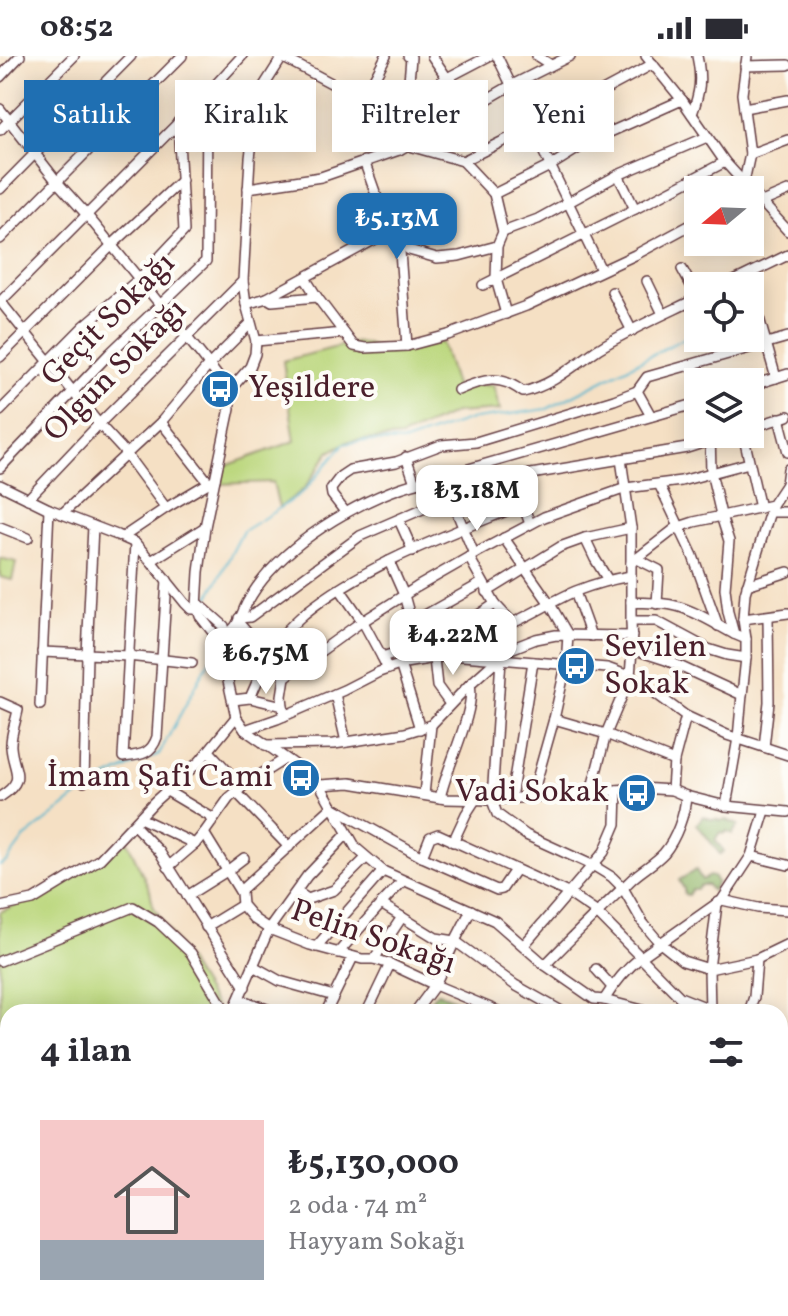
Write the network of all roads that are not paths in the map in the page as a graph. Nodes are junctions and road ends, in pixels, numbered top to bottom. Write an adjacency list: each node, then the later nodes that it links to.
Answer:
1 (20, 56): 19 (street)
2 (74, 56): 34 (street)
3 (131, 56): 45 (street)
4 (182, 56): 55 (street)
5 (242, 56): 21 (street)
6 (386, 56): 22 (street)
7 (411, 56): 23 (street)
8 (432, 56): 20 (street)
9 (489, 56): 20 (street)
10 (497, 56): 25 (street)
11 (537, 56): 17 (street)
12 (570, 56): 17 (street)
13 (697, 56): 33 (street)
14 (281, 57): 28 (street); 56 (street)
15 (649, 59): 27 (street); 29 (street)
16 (746, 61): 18 (street); 31 (street)
17 (551, 65): 26 (street)
18 (788, 65)
19 (0, 77)
20 (447, 78): 24 (street)
21 (220, 80)
22 (373, 80)
23 (408, 80)
24 (444, 80)
25 (509, 80)
26 (522, 80)
27 (613, 80)
28 (332, 84)
29 (682, 100): 33 (street); 50 (street)
30 (788, 100): 31 (street)
31 (744, 108): 46 (street)
32 (0, 109): 34 (street)
33 (692, 114): 37 (street)
34 (10, 120): 36 (street); 45 (street)
35 (175, 125): 64 (street)
36 (0, 130)
37 (707, 137): 49 (street); 51 (street)
38 (788, 140): 46 (street)
39 (504, 141): 48 (street)
40 (180, 152): 54 (street)
41 (207, 152): 88 (street, Geçit Sokağı)
42 (391, 152): 47 (street)
43 (421, 152): 48 (street)
44 (544, 152): 50 (street)
45 (36, 153): 55 (street); 57 (street)
46 (750, 154): 53 (street)
47 (364, 161): 56 (street); 68 (street)
48 (463, 161): 59 (street)
49 (725, 162): 52 (street); 63 (street)
50 (550, 166): 59 (street); 61 (street)
51 (618, 175): 61 (street); 63 (street)
52 (738, 176)
53 (745, 176)
54 (182, 180): 71 (street); 79 (street)
55 (58, 183): 64 (street); 70 (street)
56 (248, 188): 81 (street)
57 (0, 189)
58 (788, 191): 60 (street)
59 (494, 194): 67 (street)
60 (764, 201)
61 (568, 203): 67 (street); 69 (street)
62 (764, 204): 66 (street)
63 (635, 209): 69 (street)
64 (86, 214): 71 (street); 87 (street)
65 (684, 228): 75 (street)
66 (788, 231)
67 (503, 232): 72 (street)
68 (396, 234): 72 (street); 78 (street); 102 (street)
69 (584, 235): 75 (street); 80 (street)
70 (0, 239)
71 (112, 245): 79 (street); 95 (street)
72 (497, 246): 80 (street)
73 (788, 255): 76 (street)
74 (682, 269): 77 (street)
75 (601, 270): 91 (street)
76 (753, 272)
77 (684, 273)
78 (305, 278): 85 (street); 86 (street)
79 (139, 279): 88 (street); 104 (street)
80 (496, 279): 83 (street); 91 (street)
81 (243, 281): 89 (street); 97 (street, Olgun Sokağı)
82 (647, 281): 92 (street)
83 (483, 285)
84 (612, 292): 94 (street)
85 (317, 297): 86 (street); 96 (street)
86 (267, 298): 89 (street)
87 (0, 302): 95 (street)
88 (160, 304): 97 (street); 112 (street, Geçit Sokağı)
89 (246, 304): 93 (street)
90 (684, 304): 92 (street)
91 (506, 314): 102 (street)
92 (663, 314): 94 (street)
93 (250, 324): 100 (street); 105 (street)
94 (632, 331): 111 (street)
95 (25, 332): 103 (street); 104 (street)
96 (344, 333): 100 (street); 102 (street)
97 (187, 336): 105 (street); 121 (street, Olgun Sokağı)
98 (764, 336): 101 (street)
99 (788, 337): 101 (street)
100 (256, 341): 114 (street)
101 (766, 343): 106 (street); 109 (street)
102 (407, 346)
103 (0, 357)
104 (49, 361): 112 (street); 116 (street)
105 (209, 365): 114 (street); 119 (street)
106 (693, 365): 107 (street); 113 (street)
107 (694, 368)
108 (788, 374): 109 (street)
109 (776, 378): 110 (street)
110 (764, 382)
111 (458, 390)
112 (74, 391): 121 (street); 130 (street, Geçit Sokağı)
113 (637, 391): 117 (street); 127 (street)
114 (228, 392): 135 (street)
115 (684, 407): 117 (street)
116 (0, 411)
117 (651, 416): 134 (street)
118 (784, 417): 120 (street); 125 (street)
119 (161, 422): 126 (street); 135 (street)
120 (764, 423)
121 (99, 424): 126 (street); 142 (street, Olgun Sokağı)
122 (687, 448): 128 (street)
123 (710, 448): 132 (street)
124 (746, 448): 129 (street)
125 (788, 452)
126 (127, 456): 145 (street); 151 (street)
127 (406, 457): 136 (street); 150 (street)
128 (621, 459): 133 (street); 140 (street)
129 (749, 463): 132 (street); 146 (street)
130 (0, 468)
131 (788, 469): 138 (street)
132 (711, 472): 137 (street); 152 (street)
133 (513, 477): 141 (street); 144 (street)
134 (434, 479): 136 (street); 143 (street)
135 (212, 481): 145 (street); 157 (street)
136 (415, 483): 150 (street)
137 (659, 484): 140 (street); 158 (street)
138 (787, 484): 148 (street)
139 (0, 485): 142 (street)
140 (626, 488): 154 (street); 159 (street)
141 (451, 498): 143 (street); 160 (street)
142 (28, 499): 147 (street)
143 (440, 502): 153 (street)
144 (523, 504): 154 (street); 160 (street)
145 (166, 508): 161 (street)
146 (760, 508): 148 (street); 152 (street)
147 (49, 509): 151 (street); 204 (street)
148 (771, 509): 149 (street); 176 (street)
149 (788, 512)
150 (346, 513): 189 (street)
151 (62, 514): 155 (street)
152 (722, 516): 158 (street); 197 (street)
153 (399, 520): 166 (street); 189 (street)
154 (530, 524): 163 (street)
155 (93, 526): 161 (street); 205 (street)
156 (0, 527): 162 (street)
157 (205, 527): 168 (street); 185 (street)
158 (679, 527): 170 (street); 194 (street)
159 (631, 528): 164 (street); 170 (street)
160 (463, 529): 166 (street); 167 (street)
161 (123, 537): 165 (street)
162 (28, 538)
163 (504, 538): 167 (street); 171 (street)
164 (585, 538): 171 (street); 175 (street)
165 (135, 543): 168 (street); 207 (street)
166 (413, 551): 169 (street)
167 (471, 556): 177 (street); 180 (street)
168 (151, 561): 174 (street)
169 (389, 561): 178 (street); 180 (street)
170 (634, 561): 173 (street); 184 (street)
171 (524, 569): 177 (street); 183 (street)
172 (788, 572): 176 (street)
173 (631, 576): 175 (street); 181 (street)
174 (167, 580): 185 (street); 212 (street)
175 (608, 580): 179 (street)
176 (747, 585): 188 (street)
177 (484, 588): 182 (street); 193 (street)
178 (340, 589): 191 (street); 206 (street)
179 (575, 592): 183 (street); 199 (street)
180 (404, 595): 191 (street); 193 (street)
181 (631, 602): 184 (street); 190 (street)
182 (495, 604): 192 (street); 196 (street)
183 (550, 604): 192 (street); 198 (street)
184 (657, 604): 194 (street)
185 (199, 606): 195 (street)
186 (788, 613): 187 (street)
187 (768, 617): 188 (street); 240 (street)
188 (743, 619): 201 (street)
189 (238, 620): 195 (street); 206 (street)
190 (631, 621): 200 (street); 210 (street)
191 (363, 622): 208 (street); 219 (street)
192 (512, 622): 196 (street)
193 (411, 623): 202 (street)
194 (718, 626): 197 (street)
195 (221, 631): 225 (street)
196 (454, 631): 202 (street)
197 (734, 634): 201 (street)
198 (568, 635): 199 (street); 211 (street); 217 (street)
199 (591, 636): 200 (street)
200 (632, 636): 203 (street)
201 (746, 639): 210 (street)
202 (417, 646): 208 (street); 213 (street)
203 (632, 649): 220 (street); 223 (street)
204 (42, 652): 205 (street); 228 (street)
205 (87, 654): 207 (street); 245 (street)
206 (266, 655): 219 (street); 224 (street)
207 (128, 656): 212 (street); 212 (street)
208 (382, 657): 218 (street)
209 (434, 658): 211 (street); 213 (street); 227 (street)
210 (746, 658): 223 (street)
211 (500, 659): 214 (street); 221 (street); 259 (street)
212 (163, 660): 215 (street)
213 (422, 660): 216 (street)
214 (533, 662): 217 (street); 257 (street)
215 (192, 663)
216 (400, 664): 218 (street); 234 (street)
217 (566, 665): 220 (street); 232 (street)
218 (388, 669): 222 (street)
219 (285, 677): 229 (street)
220 (630, 677): 230 (street); 236 (street)
221 (470, 684): 227 (street); 256 (street)
222 (335, 694): 229 (street); 238 (street)
223 (742, 695): 237 (street)
224 (250, 698): 225 (street); 229 (street)
225 (233, 700): 231 (street)
226 (0, 702): 254 (street)
227 (450, 704): 233 (street)
228 (40, 705)
229 (284, 711): 235 (street)
230 (686, 716): 237 (street); 244 (street)
231 (236, 717): 235 (street); 241 (street)
232 (554, 719): 236 (street); 255 (street)
233 (431, 725): 234 (street); 252 (street)
234 (420, 729): 238 (street)
235 (245, 730): 239 (street)
236 (606, 734): 244 (street); 251 (street)
237 (738, 738): 240 (street); 260 (street)
238 (346, 742): 239 (street)
239 (265, 745): 243 (street)
240 (764, 747): 242 (street)
241 (209, 751): 247 (street); 250 (street)
242 (788, 755)
243 (285, 759): 246 (street); 247 (street)
244 (674, 761): 249 (street)
245 (84, 782)
246 (320, 785): 252 (street); 261 (street)
247 (239, 789): 264 (street); 270 (street)
248 (617, 790): 249 (street); 251 (street); 276 (street)
249 (672, 790): 253 (street)
250 (167, 791): 264 (street); 265 (street)
251 (591, 792): 255 (street)
252 (424, 795): 256 (street)
253 (686, 796): 260 (street); 282 (street)
254 (0, 797)
255 (532, 797): 257 (street)
256 (440, 798): 258 (street)
257 (511, 798): 259 (street)
258 (475, 800): 259 (street); 268 (street)
259 (492, 800): 276 (street)
260 (726, 806): 262 (street)
261 (332, 807): 267 (street); 270 (street); 272 (street)
262 (765, 811): 263 (street); 271 (street)
263 (788, 812)
264 (214, 819): 266 (street)
265 (137, 822): 269 (street); 277 (street); 290 (street)
266 (204, 833): 269 (street); 279 (street)
267 (347, 834): 274 (street); 284 (street)
268 (453, 842): 272 (street); 278 (street)
269 (195, 844): 277 (street)
270 (289, 847): 283 (street)
271 (751, 856): 275 (street); 287 (street)
272 (422, 857): 278 (street)
273 (244, 858): 279 (street)
274 (366, 858): 280 (street); 284 (street)
275 (788, 865)
276 (594, 866): 282 (street); 285 (street)
277 (168, 867): 286 (street)
278 (515, 870): 285 (street)
279 (227, 871): 283 (street); 286 (street)
280 (383, 871): 281 (street); 301 (street)
281 (403, 881): 288 (street); 291 (street)
282 (623, 888): 293 (street); 298 (street)
283 (240, 891): 289 (street)
284 (297, 892): 296 (street)
285 (568, 893): 293 (street); 300 (street)
286 (187, 896): 295 (street)
287 (720, 902): 292 (street); 298 (street); 312 (street)
288 (381, 904): 294 (street); 302 (street)
289 (242, 905): 295 (street); 296 (street)
290 (0, 907)
291 (471, 910): 297 (street); 300 (street)
292 (788, 910)
293 (596, 912): 304 (street); 309 (street)
294 (402, 917): 297 (street); 305 (street)
295 (206, 927): 314 (street)
296 (269, 929): 301 (street, Pelin Sokağı); 310 (street, Pelin Sokağı)
297 (455, 941): 313 (street); 326 (street)
298 (659, 942): 304 (street); 312 (street)
299 (788, 944): 306 (street)
300 (524, 945): 309 (street)
301 (316, 947): 302 (street, Pelin Sokağı)
302 (338, 953): 303 (street, Pelin Sokağı)
303 (353, 957): 305 (street, Pelin Sokağı); 316 (street)
304 (641, 957): 315 (street); 328 (street)
305 (374, 959): 308 (street, Pelin Sokağı)
306 (757, 959): 312 (street); 330 (street)
307 (0, 961): 319 (street)
308 (390, 964): 313 (street, Pelin Sokağı); 323 (street)
309 (545, 965): 318 (street)
310 (253, 966): 314 (street, Pelin Sokağı); 316 (street)
311 (596, 969): 315 (street)
312 (709, 969): 329 (street)
313 (435, 985): 324 (street); 325 (street, Pelin Sokağı)
314 (245, 987): 317 (street, Pelin Sokağı)
315 (612, 987): 318 (street)
316 (334, 996): 322 (street)
317 (239, 999): 320 (street, Pelin Sokağı); 321 (street)
318 (604, 1000): 327 (street)
319 (221, 1004)
320 (237, 1004)
321 (253, 1004)
322 (330, 1004)
323 (371, 1004)
324 (421, 1004)
325 (481, 1004)
326 (549, 1004)
327 (619, 1004)
328 (696, 1004)
329 (710, 1004)
330 (752, 1004)

